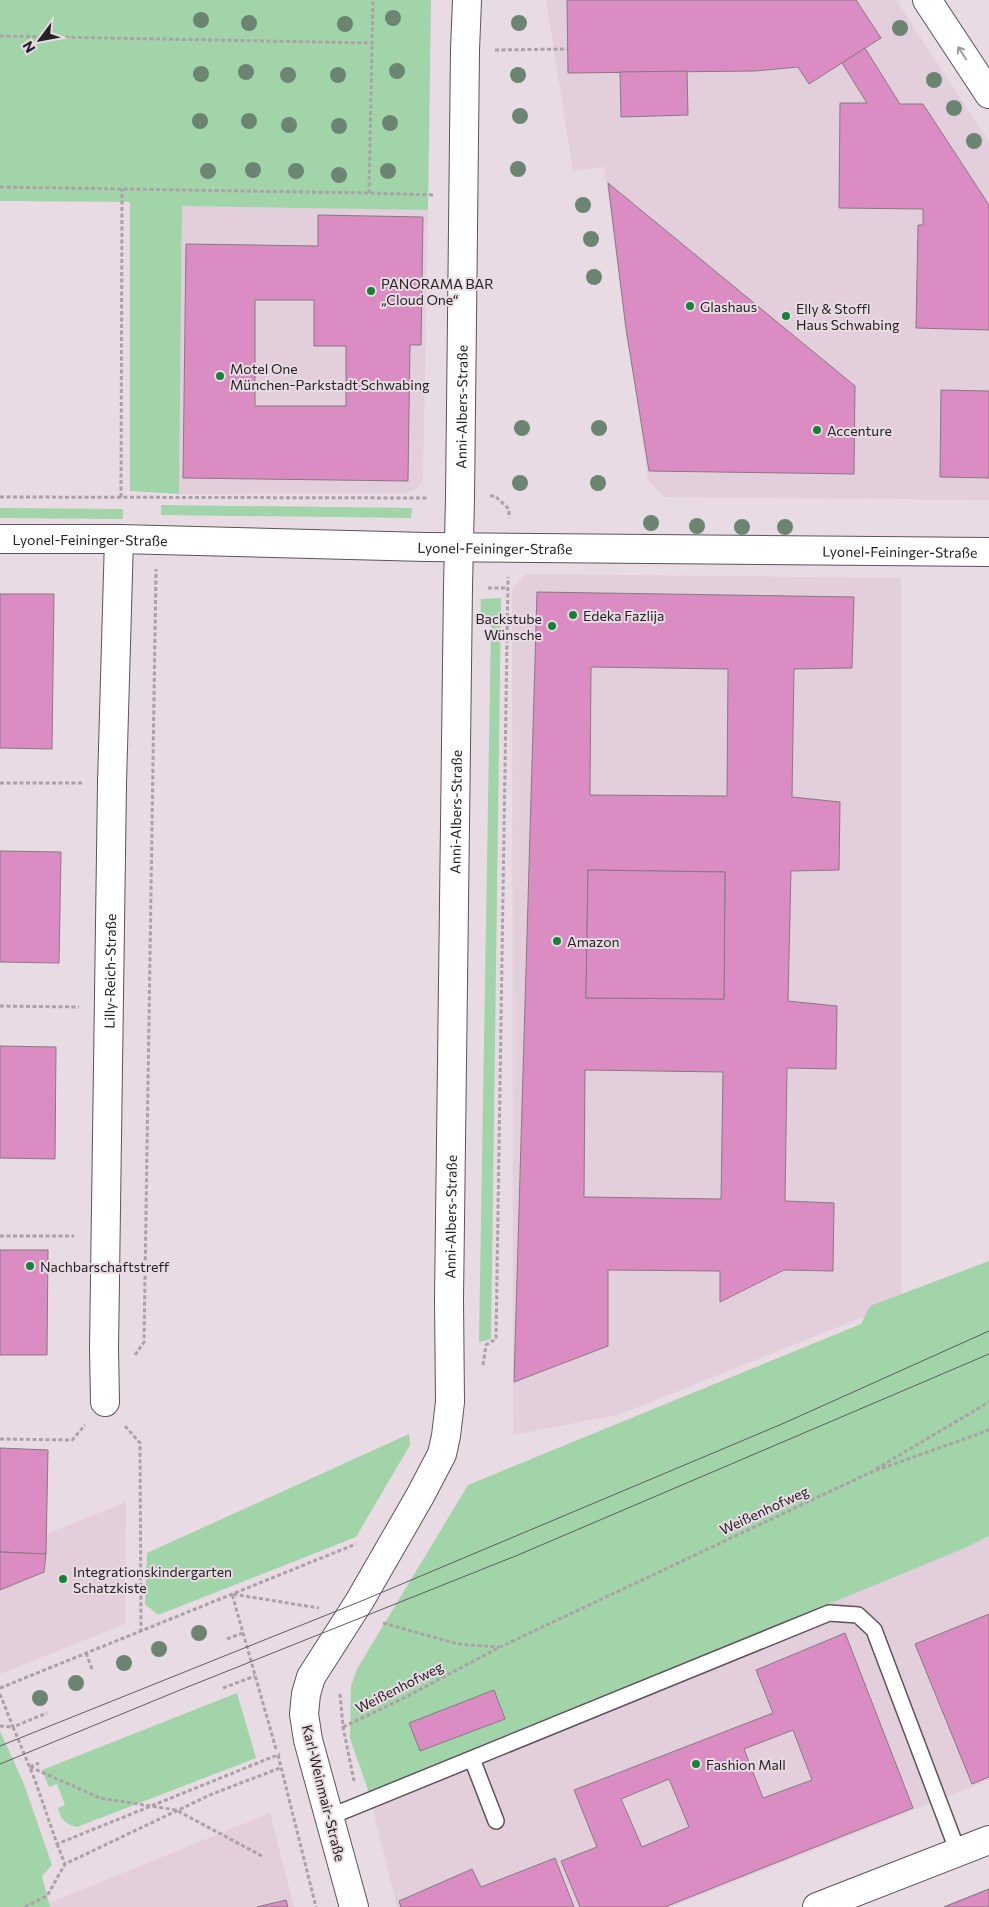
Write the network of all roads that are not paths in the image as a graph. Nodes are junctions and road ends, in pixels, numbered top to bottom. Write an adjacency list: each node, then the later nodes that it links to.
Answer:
1 (468, 0): 6 (street, Anni-Albers-Straße)
2 (927, 0): 3 (street, one-way to 2)
3 (989, 94)
4 (0, 539): 5 (street, Lyonel-Feininger-Straße)
5 (119, 539): 6 (street, Lyonel-Feininger-Straße); 8 (street, Lilly-Reich-Straße)
6 (459, 547): 7 (street, Lyonel-Feininger-Straße); 9 (street, Anni-Albers-Straße)
7 (989, 552)
8 (105, 1402)
9 (355, 1607): 11 (street, Karl-Weinmair-Straße)
10 (472, 1758): 11 (lane); 12 (lane); 14 (lane)
11 (329, 1817): 15 (street, Karl-Weinmair-Straße)
12 (496, 1821)
13 (989, 1840): 14 (street)
14 (958, 1852): 16 (street)
15 (354, 1907)
16 (818, 1907)

